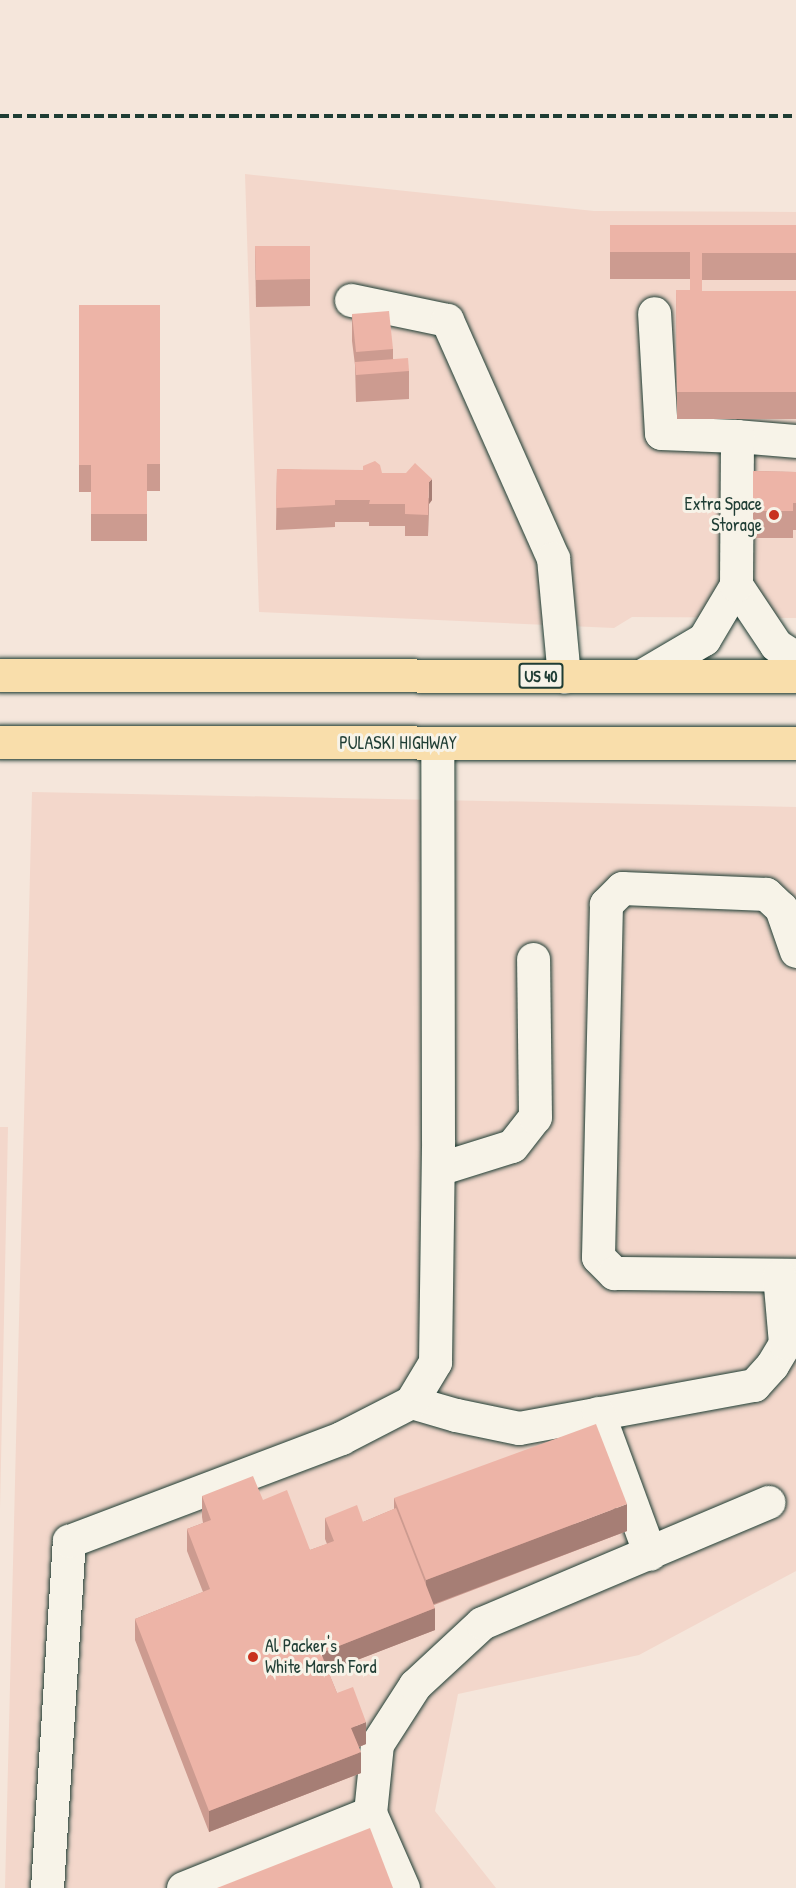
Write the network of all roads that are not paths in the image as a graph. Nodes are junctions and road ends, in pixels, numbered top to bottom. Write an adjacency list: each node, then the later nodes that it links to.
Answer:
1 (351, 300): 8 (lane)
2 (654, 313): 3 (lane)
3 (736, 436): 4 (lane); 5 (lane)
4 (796, 441)
5 (736, 585): 6 (lane); 9 (lane)
6 (796, 658)
7 (0, 675): 8 (highway, US 40)
8 (564, 676): 9 (highway, US 40)
9 (641, 676): 10 (highway, US 40)
10 (796, 676)
11 (0, 742): 12 (highway, PULASKI HIGHWAY)
12 (437, 743): 13 (highway, PULASKI HIGHWAY); 16 (lane)
13 (796, 743)
14 (796, 951): 17 (lane)
15 (533, 959): 16 (lane)
16 (438, 1169): 18 (lane)
17 (788, 1275): 19 (lane)
18 (411, 1402): 19 (lane); 23 (lane)
19 (598, 1413): 21 (lane)
20 (768, 1502): 21 (lane)
21 (650, 1554): 22 (lane)
22 (370, 1812): 24 (lane); 25 (lane)
23 (47, 1888)
24 (183, 1888)
25 (403, 1888)

